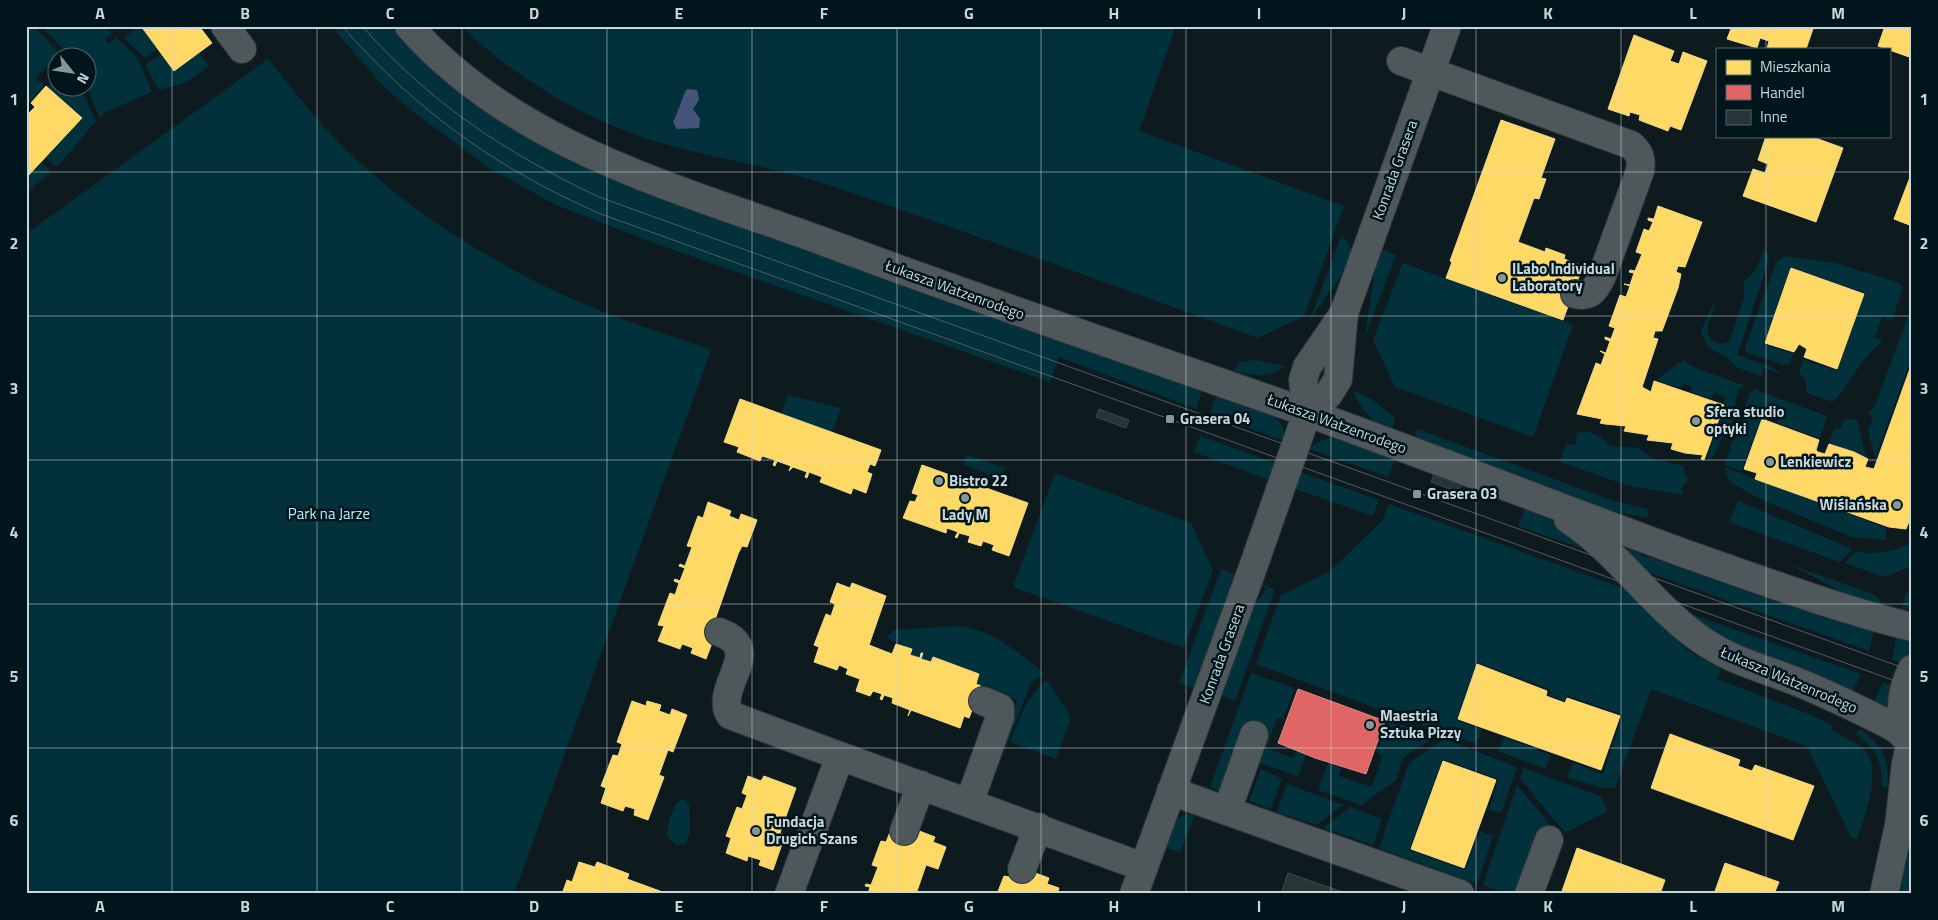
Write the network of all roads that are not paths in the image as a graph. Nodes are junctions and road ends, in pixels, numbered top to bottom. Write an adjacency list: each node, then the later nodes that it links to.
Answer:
1 (225, 26): 4 (street)
2 (409, 26): 8 (street, Łukasza Watzenrodego)
3 (1447, 26): 6 (street, Konrada Grasera)
4 (242, 48)
5 (1401, 61): 6 (street)
6 (1431, 72): 7 (street); 8 (street, Konrada Grasera)
7 (1575, 294)
8 (1306, 413): 9 (street, Łukasza Watzenrodego); 18 (street, Konrada Grasera)
9 (1532, 498): 10 (street, Łukasza Watzenrodego); 15 (street, Łukasza Watzenrodego)
10 (1912, 627)
11 (719, 632): 16 (street)
12 (1912, 669): 15 (street)
13 (983, 701): 19 (street)
14 (1254, 736): 20 (street)
15 (1911, 744): 30 (street)
16 (840, 756): 17 (street); 26 (street)
17 (921, 786): 19 (street); 22 (street)
18 (1171, 791): 20 (street); 24 (street, Konrada Grasera)
19 (969, 803): 21 (street)
20 (1227, 811): 28 (street)
21 (1038, 828): 24 (street); 25 (street)
22 (904, 832)
23 (1549, 840): 29 (street)
24 (1144, 867): 27 (street, Konrada Grasera)
25 (1022, 869)
26 (789, 894)
27 (1134, 894)
28 (1460, 894)
29 (1529, 894)
30 (1884, 894)

